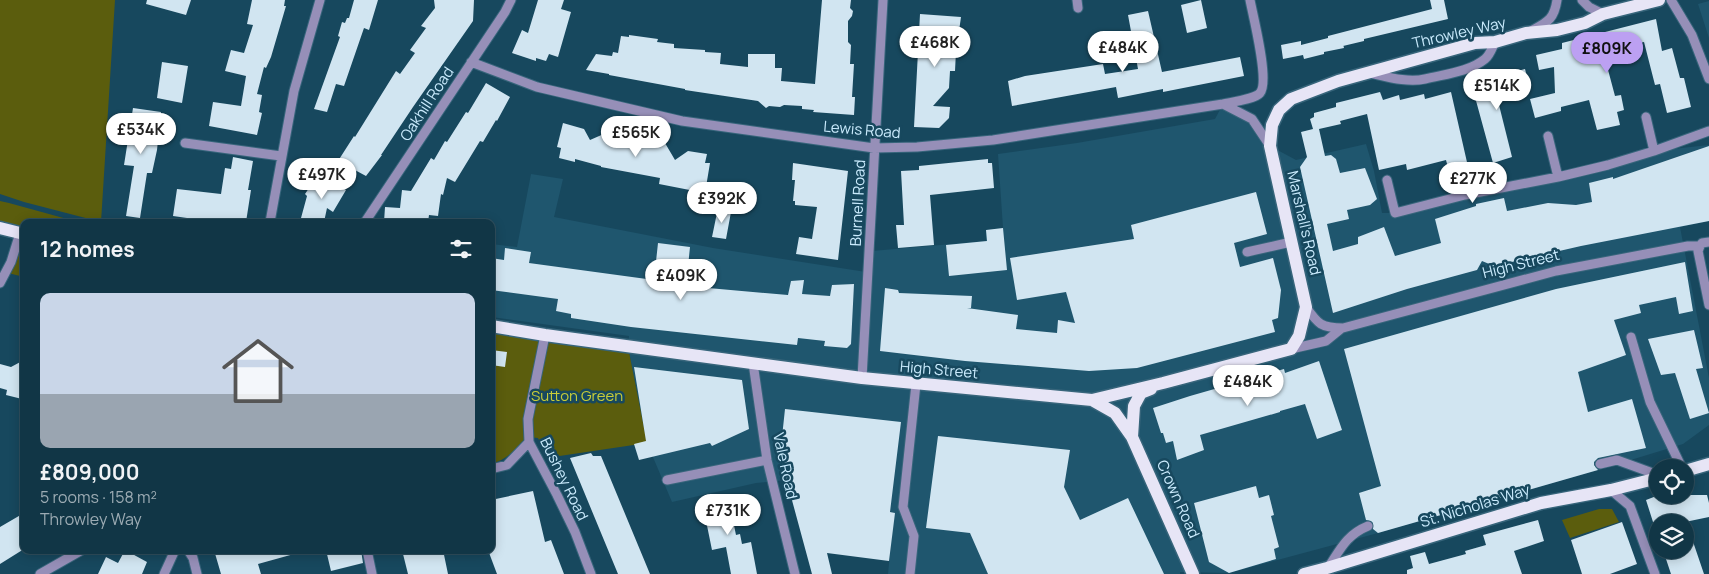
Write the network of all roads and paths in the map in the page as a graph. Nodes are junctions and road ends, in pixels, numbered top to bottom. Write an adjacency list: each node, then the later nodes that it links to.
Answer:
1 (320, 0): 23 (street)
2 (511, 0): 12 (street, Oakhill Road)
3 (883, 0): 21 (street, Burnell Road)
4 (1250, 0): 15 (street, Lewis Road)
5 (1557, 0): 10 (street)
6 (1582, 0): 9 (street)
7 (1659, 0): 9 (main road, Throwley Way)
8 (1671, 0): 14 (street)
9 (1603, 14): 10 (main road, Throwley Way)
10 (1526, 33): 11 (main road, Throwley Way)
11 (1495, 42): 13 (main road, Throwley Way); 13 (street)
12 (471, 62): 21 (street, Lewis Road); 27 (street, Oakhill Road)
13 (1367, 73): 20 (main road, Throwley Way)
14 (1709, 79)
15 (1223, 104): 20 (street); 21 (street, Lewis Road)
16 (1646, 117): 22 (street)
17 (1709, 131): 22 (street)
18 (1548, 136): 24 (street)
19 (185, 143): 23 (street)
20 (1270, 146): 31 (main road, Marshall's Road)
21 (874, 148): 44 (street, Burnell Road)
22 (1654, 151): 24 (street)
23 (281, 156): 26 (street)
24 (1558, 177): 25 (street)
25 (1387, 180)
26 (270, 219)
27 (367, 219)
28 (0, 228): 29 (main road)
29 (20, 233)
30 (20, 239): 35 (street)
31 (1291, 242): 34 (street); 37 (main road, Marshall's Road)
32 (1709, 242): 33 (street, High Street)
33 (1700, 246): 36 (street); 39 (street, High Street)
34 (1247, 252)
35 (0, 283)
36 (1709, 305)
37 (1306, 307): 39 (street, High Street); 42 (main road)
38 (495, 327): 40 (main road, High Street)
39 (1343, 328): 42 (street, High Street)
40 (545, 336): 43 (main road, High Street); 49 (street, Bushey Road)
41 (1631, 337): 50 (street)
42 (1291, 349): 45 (main road, High Street)
43 (753, 363): 44 (main road, High Street); 51 (street, Vale Road)
44 (862, 378): 46 (main road, High Street)
45 (1162, 383): 47 (main road, High Street); 48 (main road, Crown Road)
46 (916, 384): 47 (main road, High Street); 72 (street)
47 (1092, 400): 48 (main road, Crown Road)
48 (1132, 438): 73 (main road, Crown Road)
49 (529, 442): 54 (street); 70 (street, Bushey Road)
50 (1678, 459)
51 (767, 460): 58 (street); 71 (street, Vale Road)
52 (1600, 464): 56 (street)
53 (1709, 464): 55 (main road)
54 (495, 468)
55 (1694, 468)
56 (1649, 473)
57 (1649, 479): 59 (main road, St. Nicholas Way)
58 (667, 480)
59 (1611, 490): 65 (main road, St. Nicholas Way); 75 (street)
60 (1368, 526): 65 (street)
61 (75, 554): 66 (street)
62 (174, 554): 67 (street)
63 (190, 554): 68 (street)
64 (368, 554): 69 (street)
65 (1328, 568): 74 (main road, St. Nicholas Way)
66 (40, 574)
67 (164, 574)
68 (197, 574)
69 (372, 574)
70 (590, 574)
71 (795, 574)
72 (910, 574)
73 (1193, 574)
74 (1304, 574)
75 (1655, 574)

